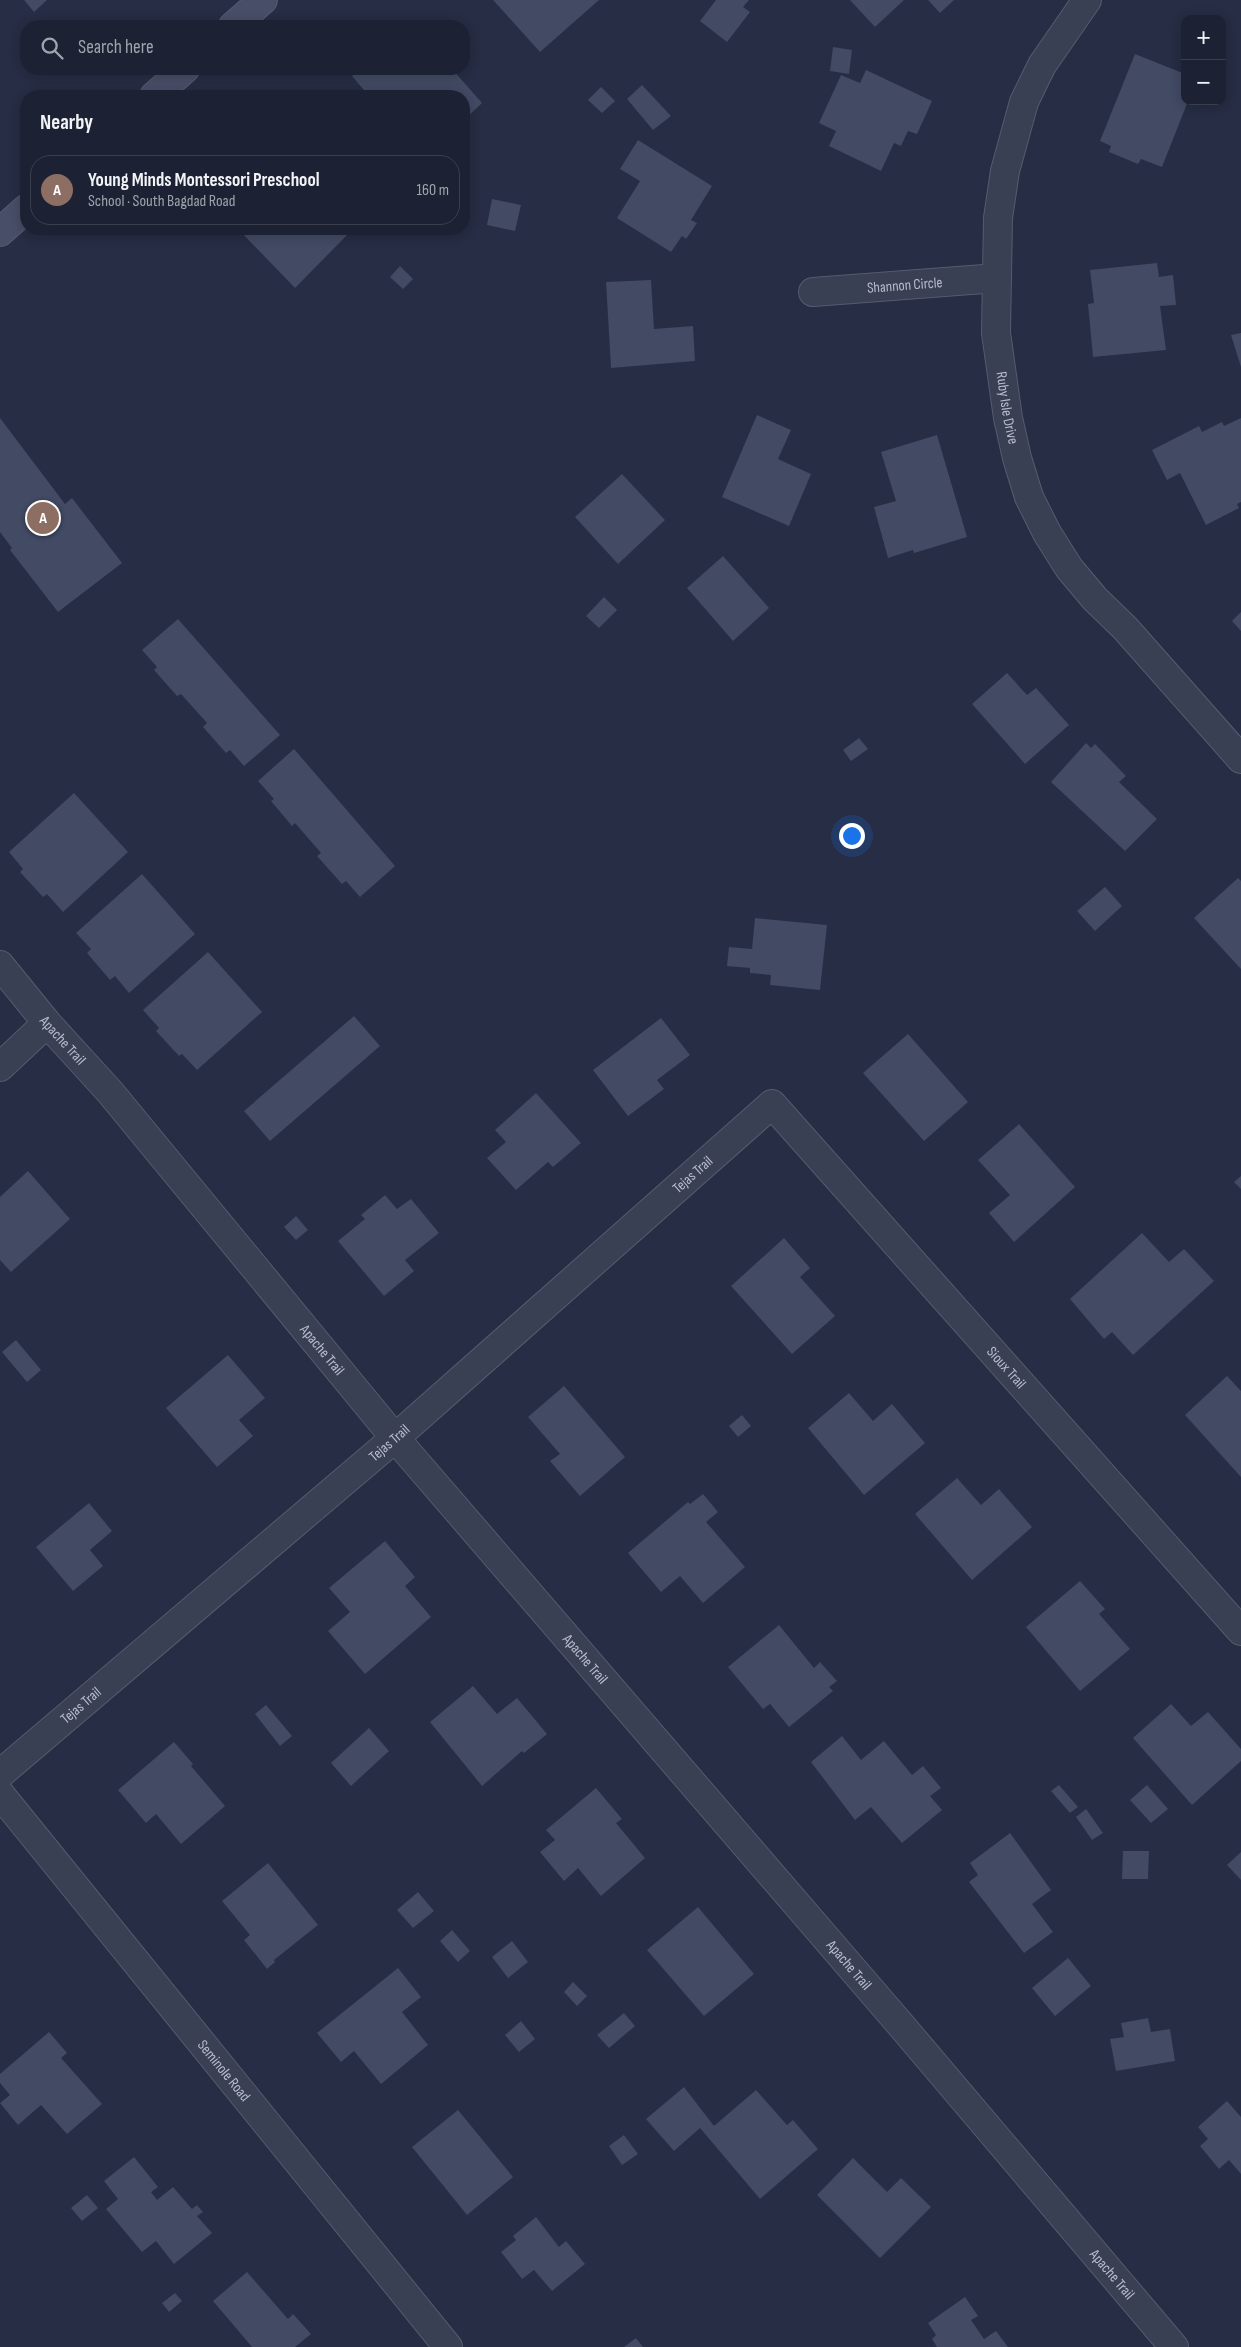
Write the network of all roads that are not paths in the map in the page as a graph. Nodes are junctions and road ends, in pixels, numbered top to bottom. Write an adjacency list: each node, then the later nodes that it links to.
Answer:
1 (262, 0): 3 (main road)
2 (1087, 0): 8 (street, Ruby Isle Drive)
3 (240, 20)
4 (178, 75): 5 (main road)
5 (161, 90)
6 (20, 214): 7 (main road)
7 (0, 232)
8 (997, 278): 9 (street, Shannon Circle); 10 (street, Ruby Isle Drive)
9 (813, 292)
10 (1241, 760)
11 (0, 965): 12 (street, Apache Trail)
12 (47, 1023): 13 (street); 15 (street, Apache Trail)
13 (0, 1067)
14 (772, 1104): 15 (street, Tejas Trail); 16 (street, Sioux Trail)
15 (395, 1438): 17 (street, Tejas Trail); 20 (street, Apache Trail)
16 (1241, 1631)
17 (0, 1774)
18 (0, 1794): 19 (street, Seminole Road)
19 (448, 2347)
20 (1174, 2347)

